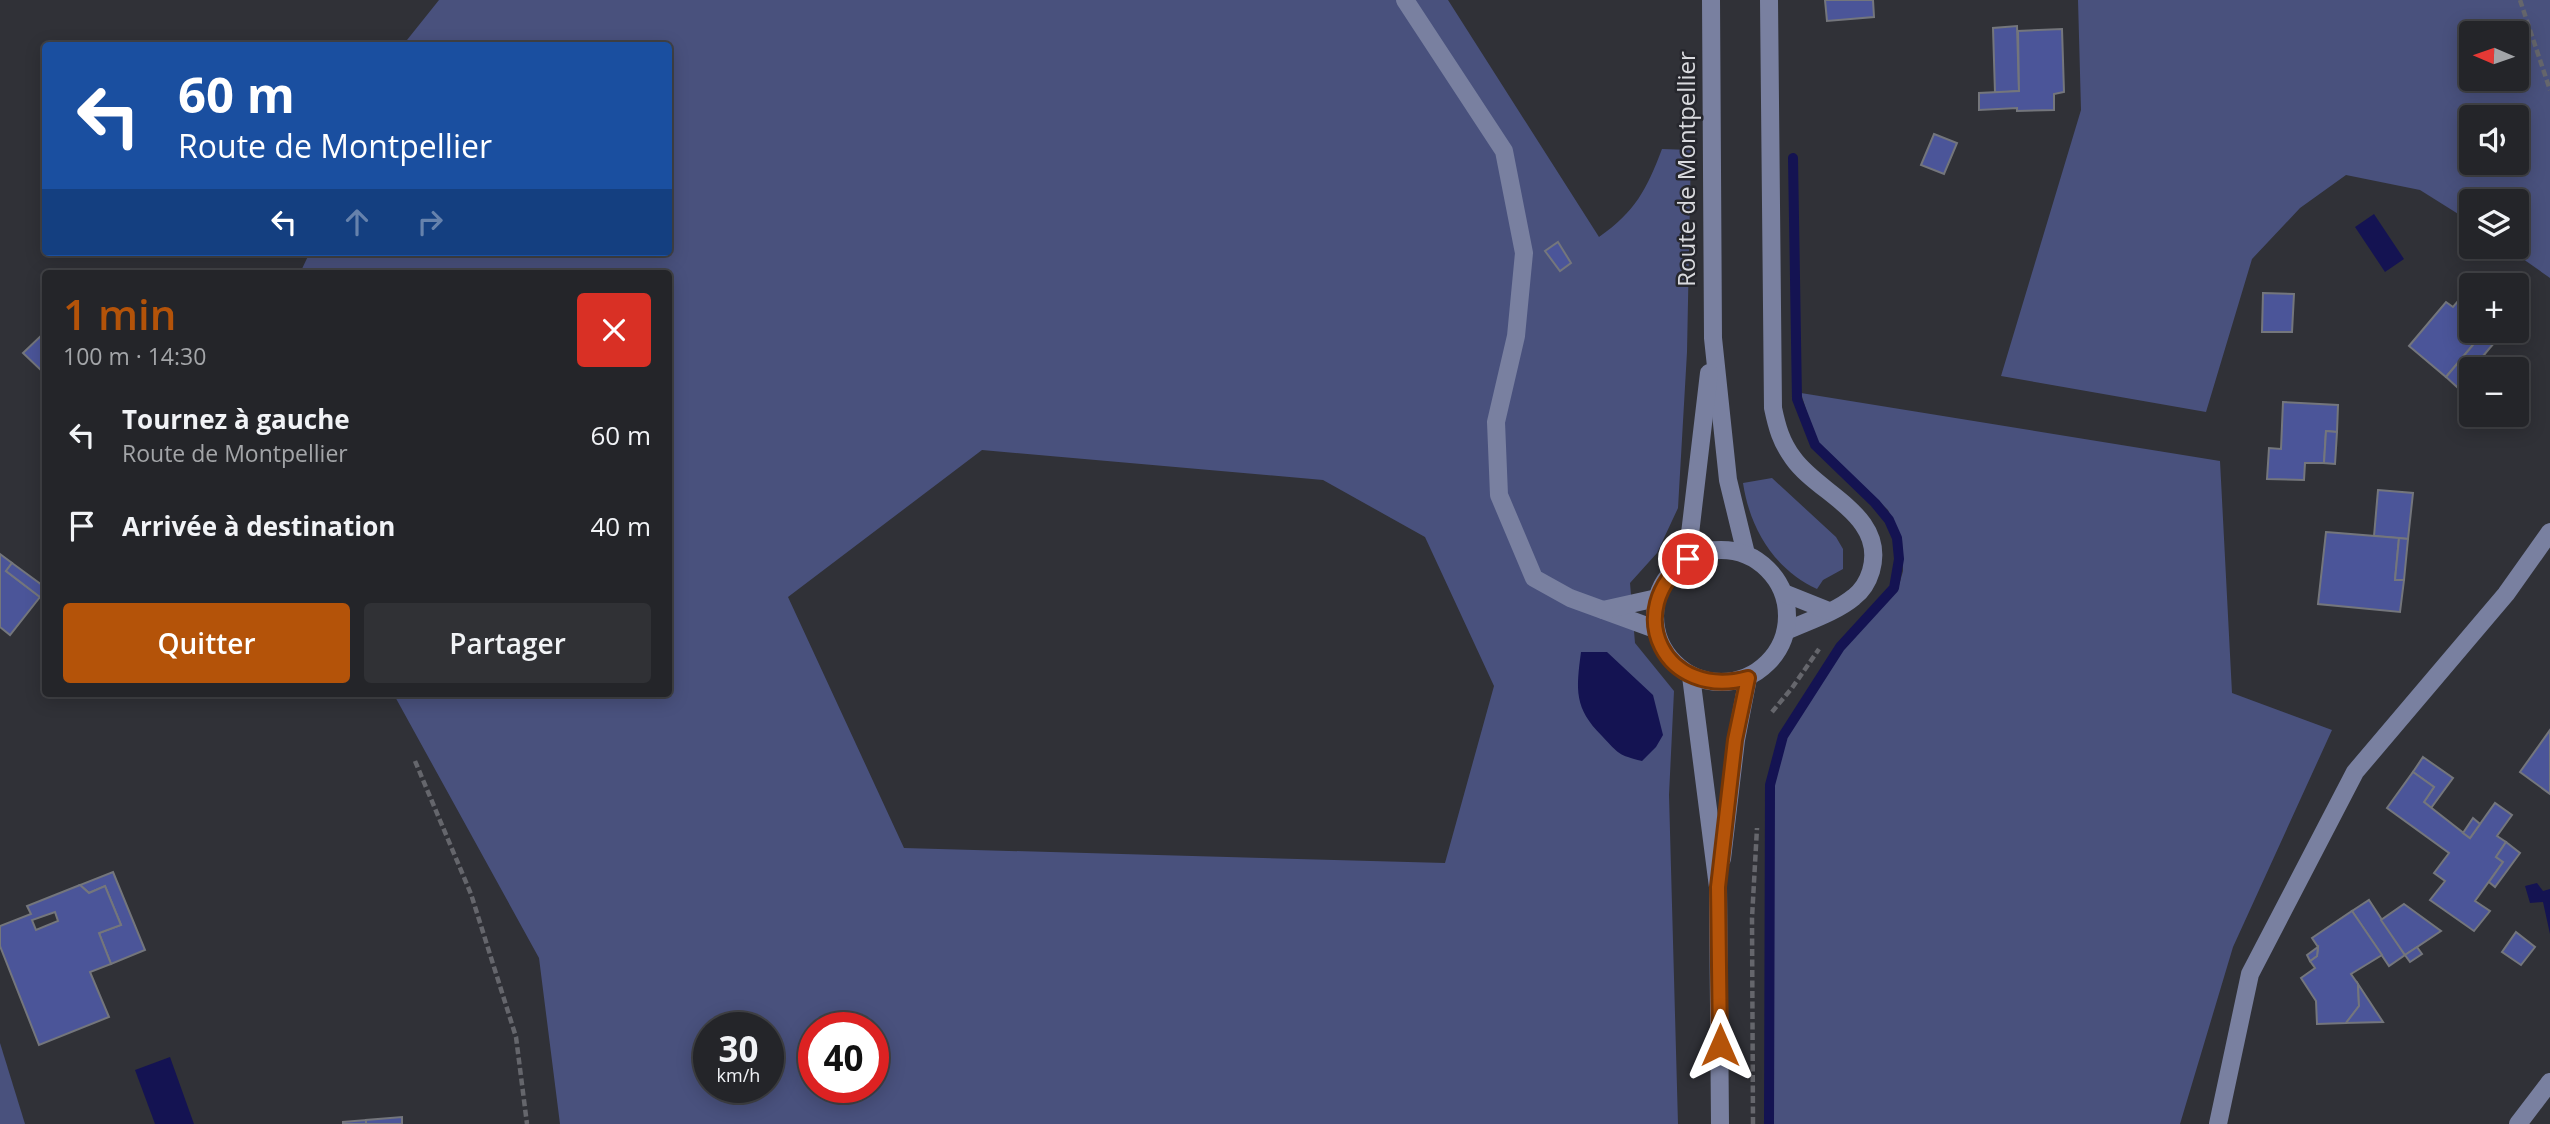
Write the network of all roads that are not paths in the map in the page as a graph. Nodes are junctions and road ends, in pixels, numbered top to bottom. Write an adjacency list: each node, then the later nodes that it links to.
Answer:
1 (1405, 0): 10 (street)
2 (1711, 0): 4 (street, Route de Montpellier)
3 (1769, 0): 11 (street)
4 (1713, 338): 6 (street, Route de Montpellier); 7 (street, Route de Montpellier)
5 (2550, 531): 19 (street)
6 (1746, 554): 7 (street); 8 (street)
7 (1688, 559): 9 (street)
8 (1784, 593): 11 (street); 13 (street)
9 (1657, 598): 10 (street); 12 (street)
10 (1603, 610): 12 (street)
11 (1829, 611): 13 (street)
12 (1655, 629): 14 (street)
13 (1786, 631): 15 (street)
14 (1691, 676): 15 (street); 16 (street)
15 (1748, 678): 16 (street)
16 (1718, 887): 18 (street)
17 (2550, 1082): 20 (street)
18 (1720, 1124)
19 (2217, 1124)
20 (2518, 1124)

